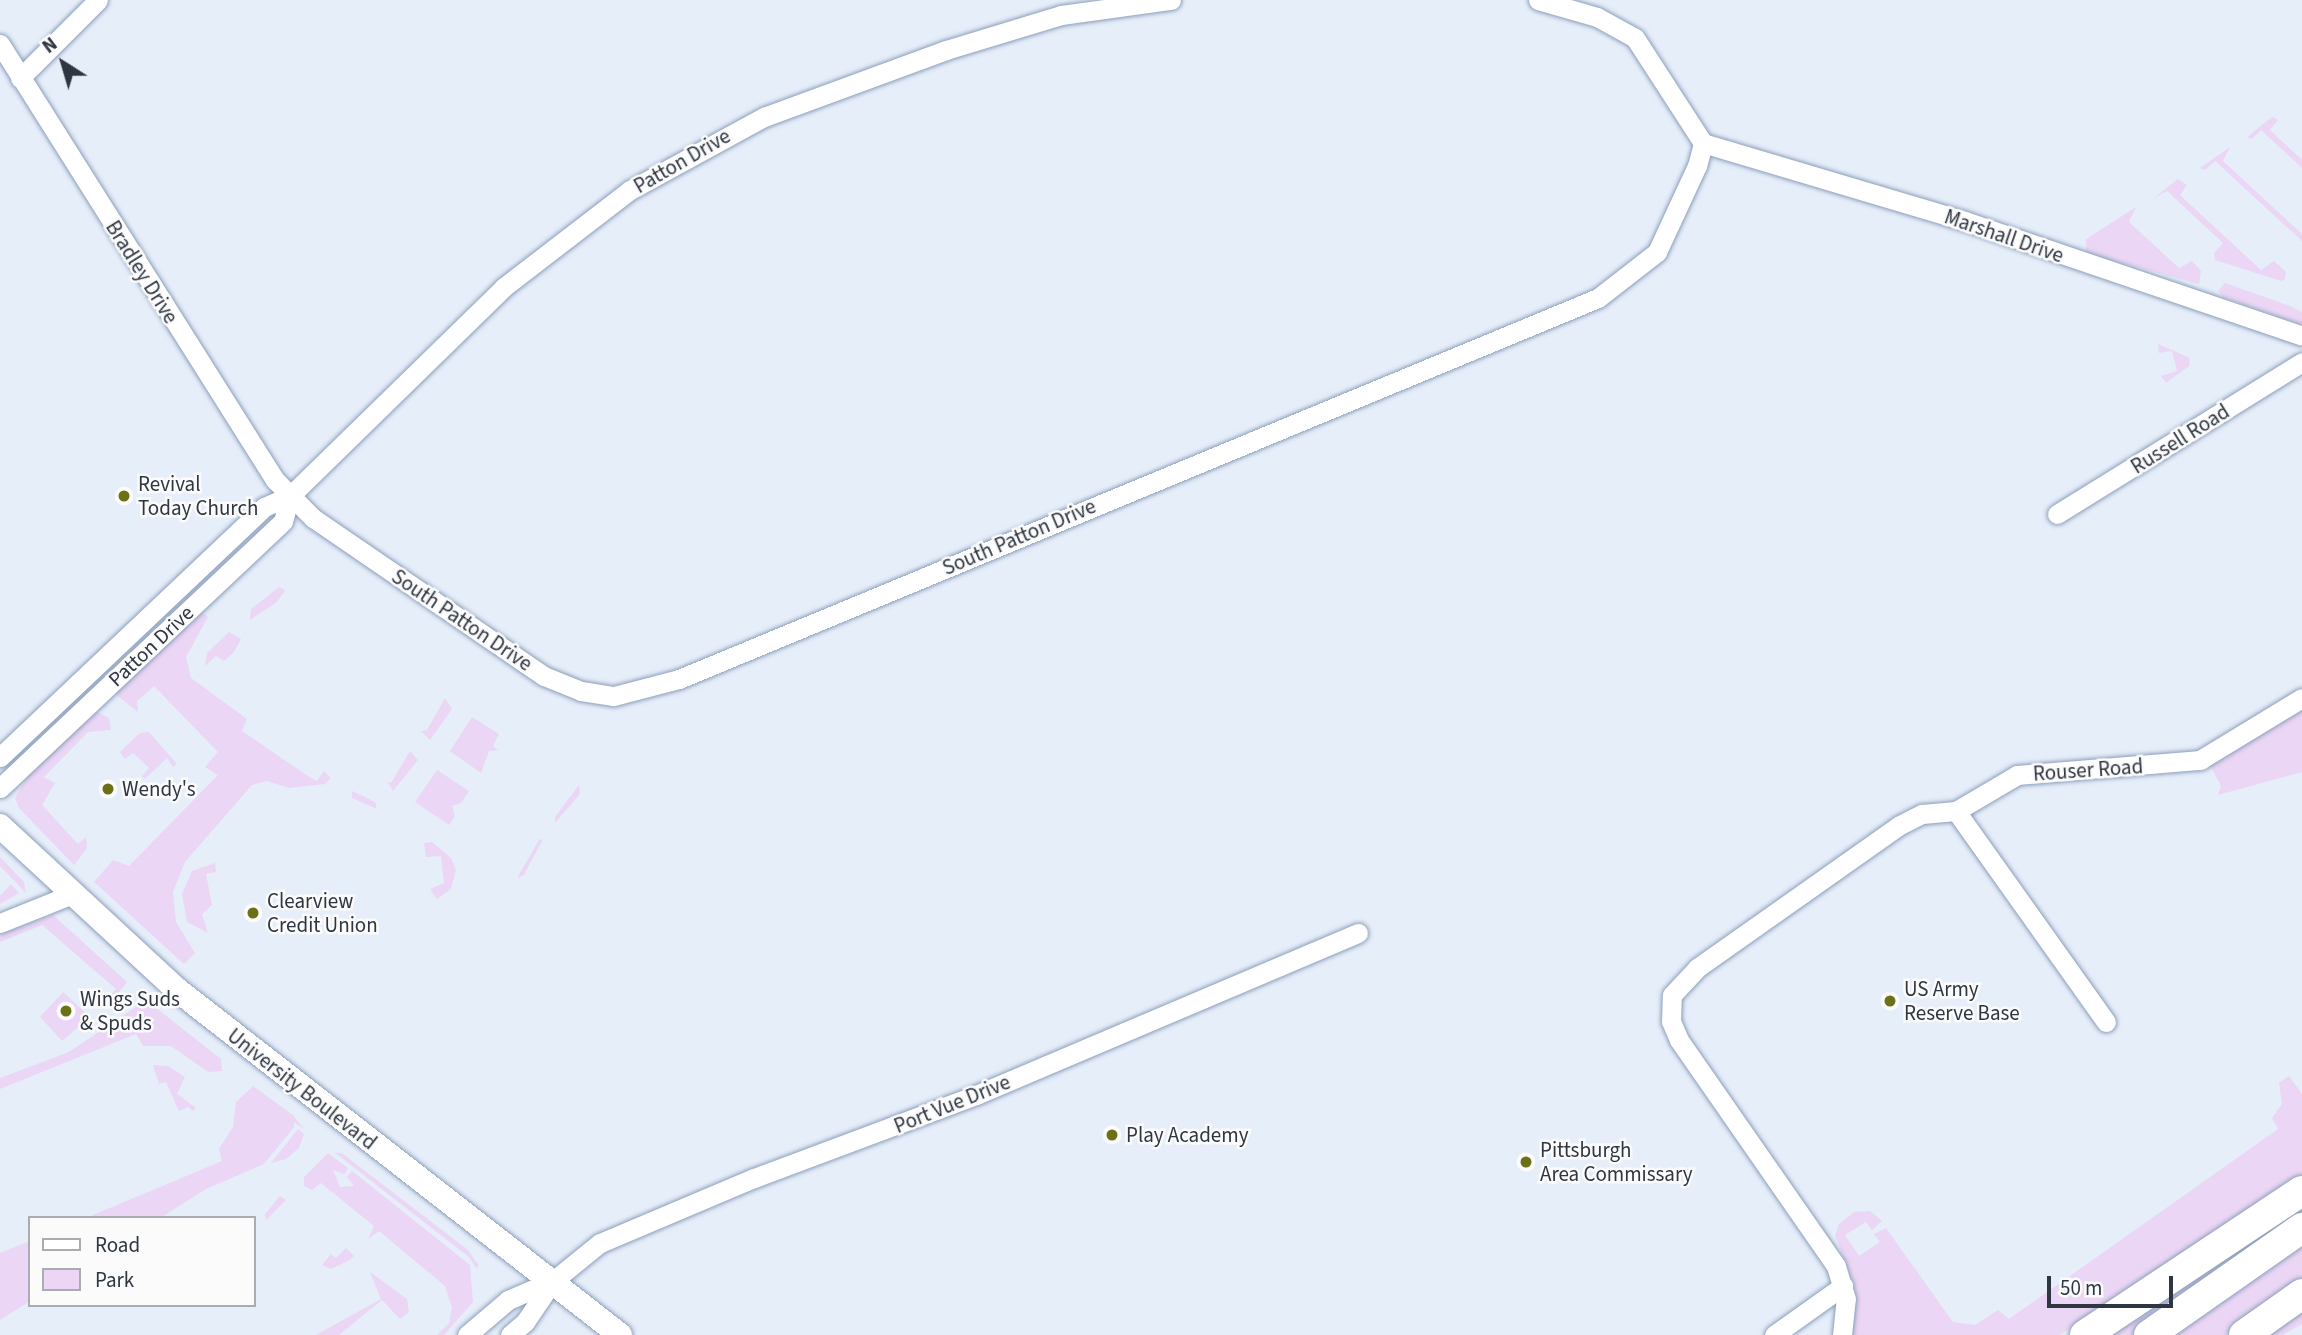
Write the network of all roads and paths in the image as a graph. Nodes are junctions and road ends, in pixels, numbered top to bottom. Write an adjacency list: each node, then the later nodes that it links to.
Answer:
1 (98, 0): 6 (street)
2 (1171, 0): 4 (street, Patton Drive)
3 (1538, 0): 7 (street)
4 (1058, 8): 10 (street, Patton Drive)
5 (0, 44): 6 (street, Bradley Drive)
6 (20, 78): 10 (street, Bradley Drive)
7 (1703, 143): 8 (street, Marshall Drive); 10 (street, South Patton Drive)
8 (2302, 336)
9 (2302, 362): 11 (street, Russell Road)
10 (290, 496): 13 (street, Patton Drive); 14 (street, Patton Drive)
11 (2057, 514)
12 (2302, 698): 15 (street, Rouser Road)
13 (0, 757)
14 (0, 788)
15 (1956, 811): 20 (street); 24 (street)
16 (0, 826): 17 (main road, University Boulevard)
17 (70, 895): 18 (street); 23 (main road, University Boulevard)
18 (0, 923)
19 (1358, 933): 23 (street, Port Vue Drive)
20 (2106, 1022)
21 (2302, 1191): 31 (highway)
22 (2302, 1228): 32 (highway)
23 (553, 1281): 27 (street); 28 (street); 29 (main road, University Boulevard)
24 (1843, 1286): 26 (street); 30 (street)
25 (2302, 1294): 33 (highway)
26 (1782, 1334)
27 (467, 1335)
28 (510, 1335)
29 (620, 1335)
30 (1842, 1335)
31 (2085, 1335)
32 (2149, 1335)
33 (2244, 1335)

